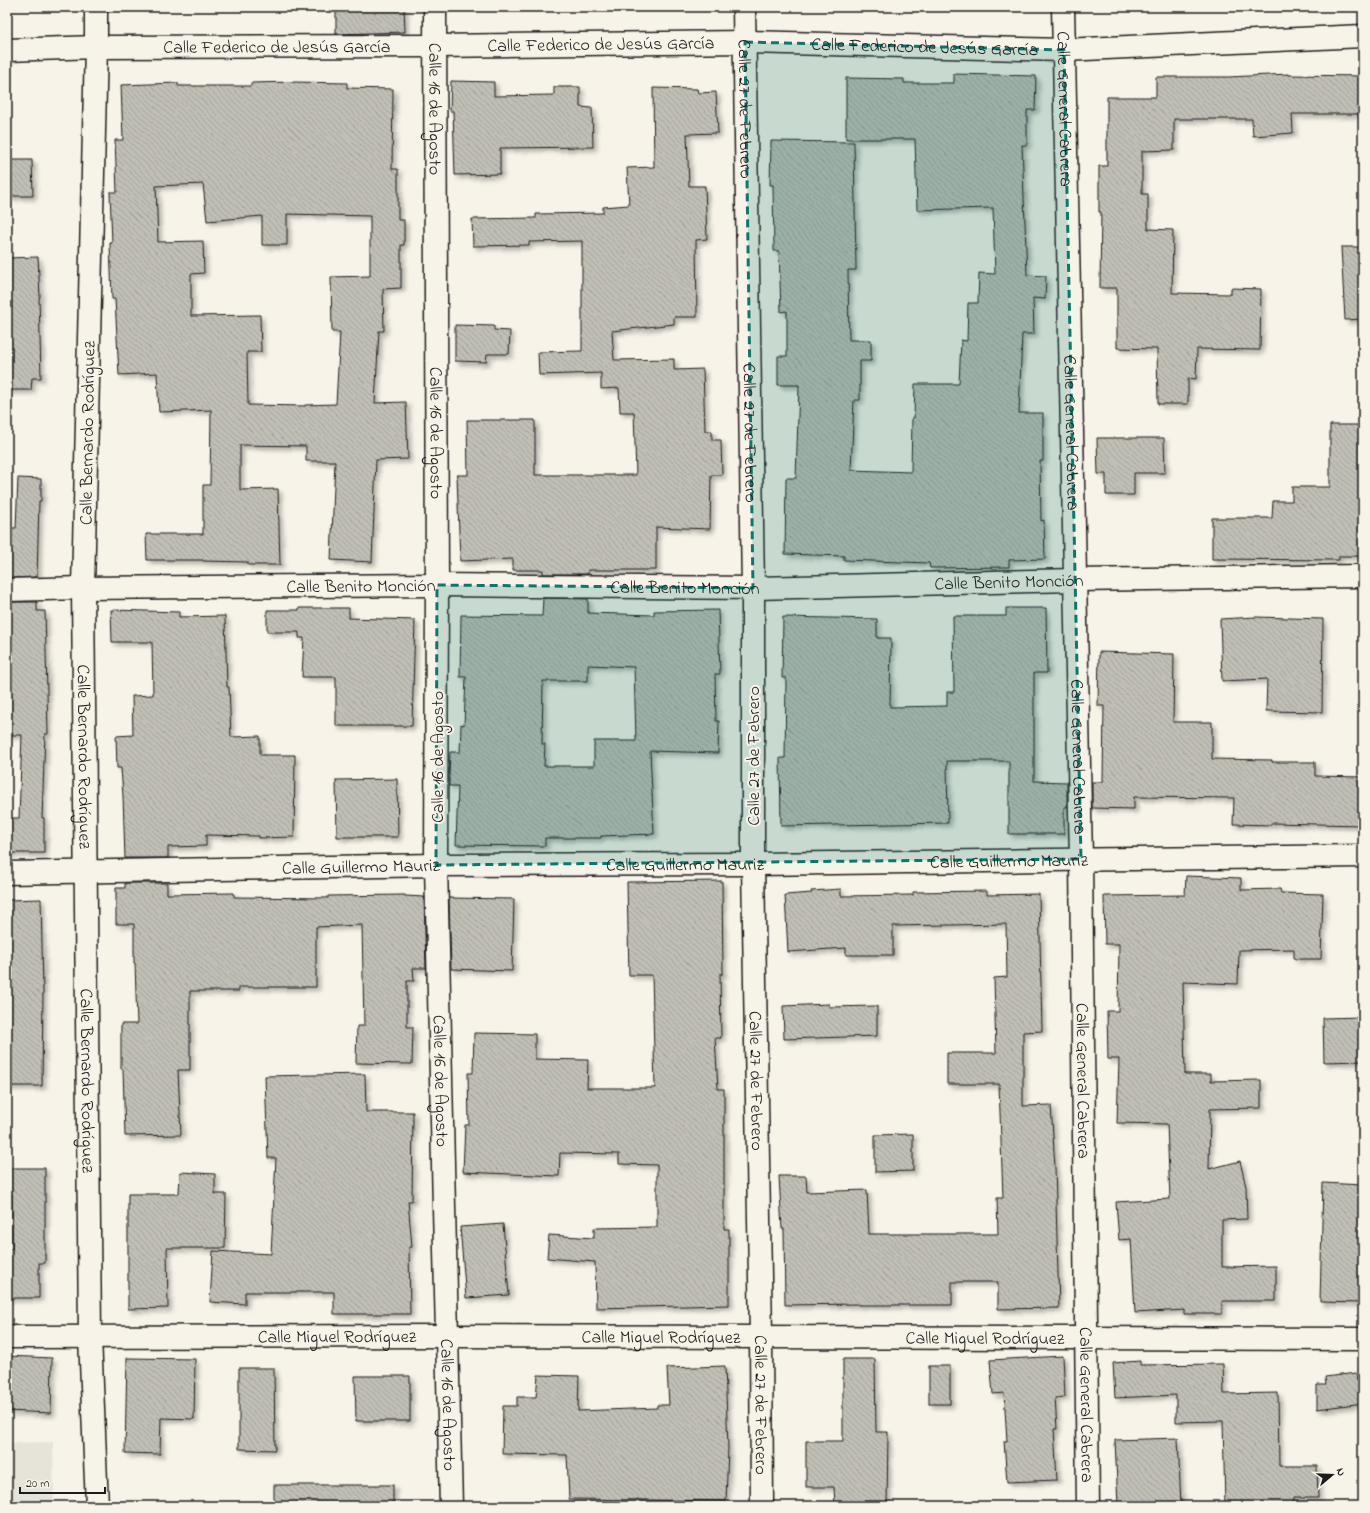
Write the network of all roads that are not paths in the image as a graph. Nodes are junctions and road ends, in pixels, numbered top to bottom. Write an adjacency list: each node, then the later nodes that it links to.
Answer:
1 (96, 7): 8 (street, Calle Bernardo Rodríguez)
2 (435, 7): 7 (street, Calle 16 de Agosto)
3 (744, 7): 6 (street, Calle 27 de Febrero)
4 (1063, 7): 10 (street, Calle General Cabrera)
5 (1363, 36): 10 (street, Calle Federico de Jesús García)
6 (745, 42): 7 (street, Calle Federico de Jesús García); 10 (street, Calle Federico de Jesús García); 15 (street, Calle 27 de Febrero)
7 (435, 46): 8 (street, Calle Federico de Jesús García); 13 (street, Calle 16 de Agosto)
8 (96, 47): 9 (street, Calle Federico de Jesús García); 14 (street, Calle Bernardo Rodríguez)
9 (7, 50)
10 (1064, 50): 12 (street, Calle General Cabrera)
11 (1363, 576): 12 (street, Calle Benito Monción)
12 (1075, 580): 15 (street, Calle Benito Monción); 18 (street, Calle General Cabrera)
13 (437, 585): 14 (street, Calle Benito Monción); 15 (street, Calle Benito Monción); 20 (street, Calle 16 de Agosto)
14 (83, 588): 16 (street, Calle Benito Monción); 21 (street, Calle Bernardo Rodríguez)
15 (753, 588): 19 (street, Calle 27 de Febrero)
16 (7, 590)
17 (1363, 856): 18 (street, Calle Guillermo Mauriz)
18 (1081, 859): 19 (street, Calle Guillermo Mauriz); 27 (street, Calle General Cabrera)
19 (753, 864): 20 (street, Calle Guillermo Mauriz); 24 (street, Calle 27 de Febrero)
20 (436, 866): 21 (street, Calle Guillermo Mauriz); 23 (street, Calle 16 de Agosto)
21 (86, 872): 22 (street, Calle Guillermo Mauriz); 26 (street, Calle Bernardo Rodríguez)
22 (7, 873)
23 (446, 1336): 24 (street, Calle Miguel Rodríguez); 26 (street, Calle Miguel Rodríguez); 30 (street, Calle 16 de Agosto)
24 (761, 1336): 27 (street, Calle Miguel Rodríguez); 31 (street, Calle 27 de Febrero)
25 (7, 1337): 26 (street, Calle Miguel Rodríguez)
26 (90, 1337): 29 (street, Calle Bernardo Rodríguez)
27 (1086, 1337): 28 (street, Calle Miguel Rodríguez); 32 (street, Calle General Cabrera)
28 (1363, 1339)
29 (97, 1506)
30 (451, 1506)
31 (762, 1506)
32 (1088, 1506)

